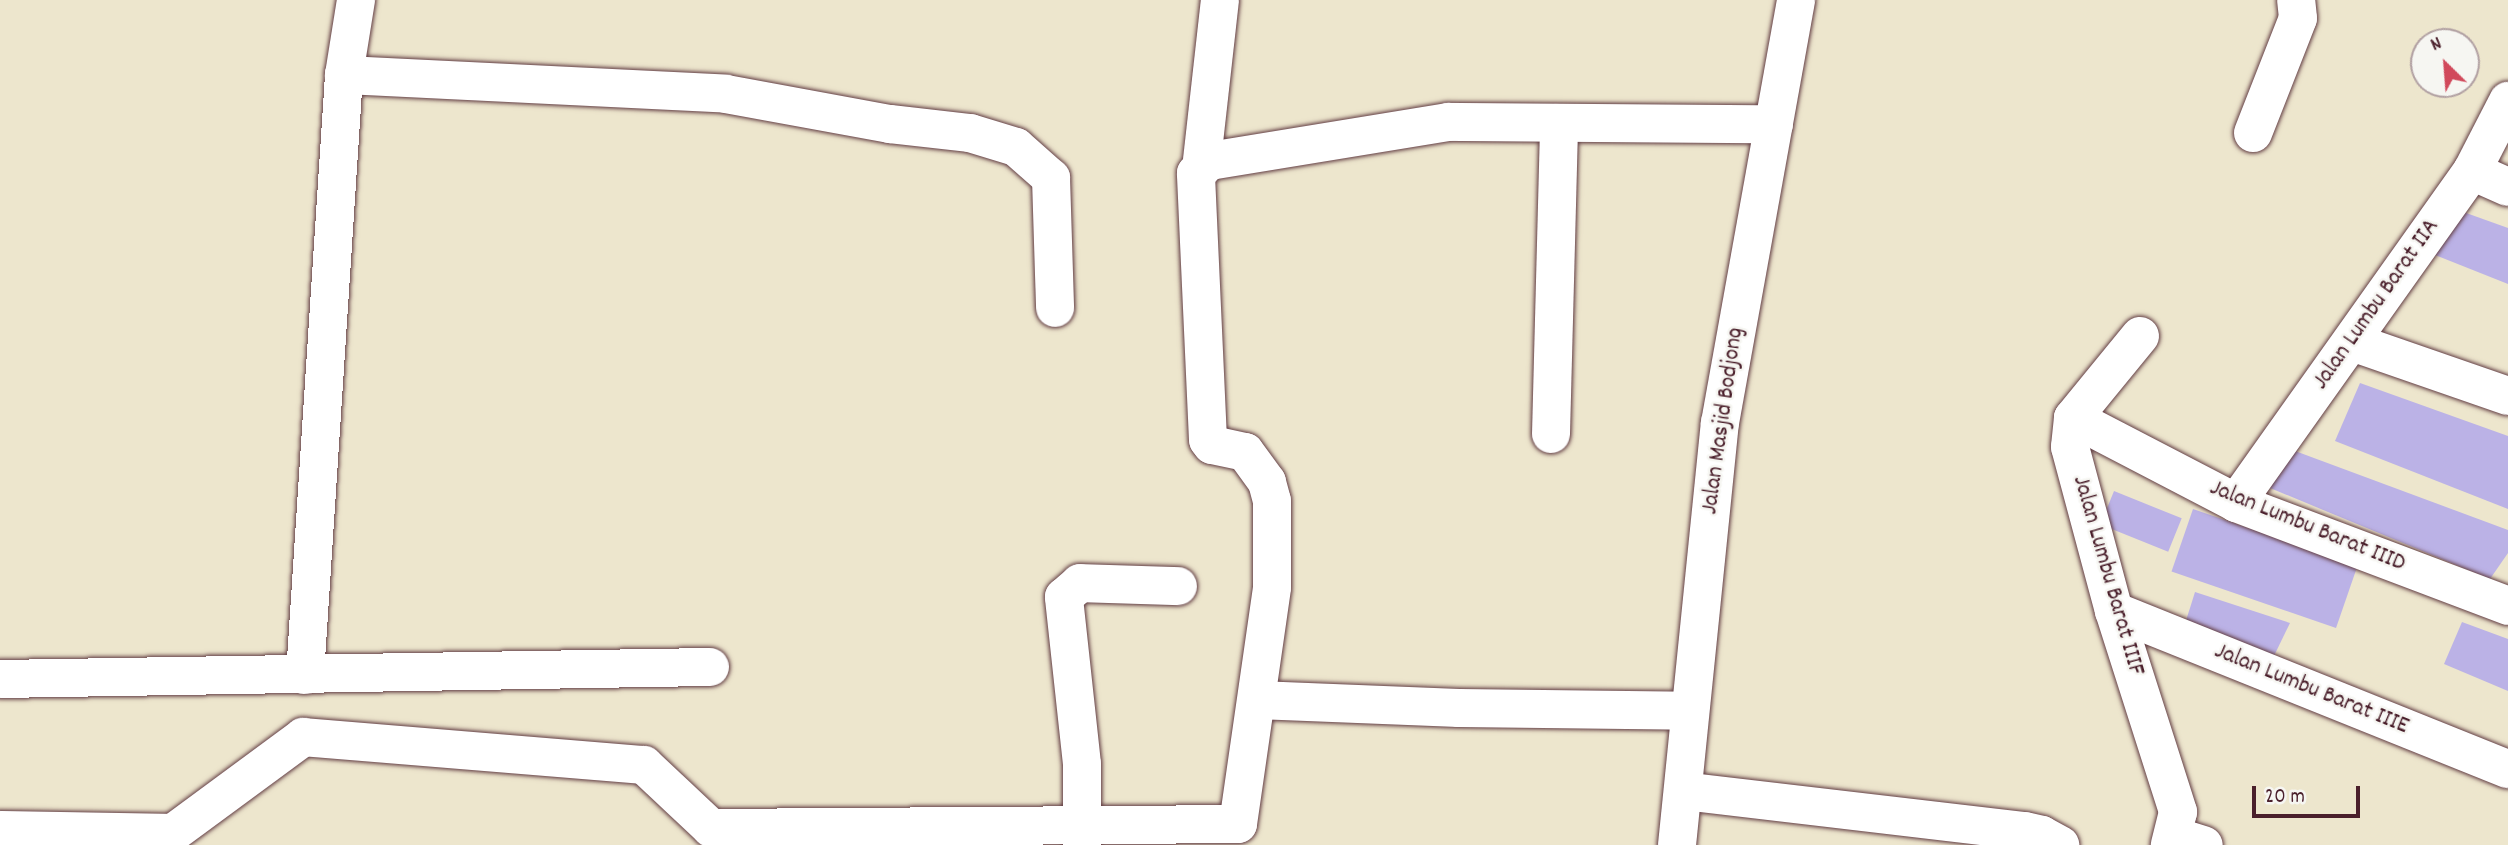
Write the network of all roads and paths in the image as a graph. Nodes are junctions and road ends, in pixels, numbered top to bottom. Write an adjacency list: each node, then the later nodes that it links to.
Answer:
1 (356, 0): 5 (street)
2 (1220, 0): 10 (street)
3 (1796, 0): 8 (street, Jalan Masjid Bodjong)
4 (2300, 6): 9 (street)
5 (344, 75): 13 (street); 24 (street)
6 (2508, 101): 11 (street, Jalan Lumbu Barat IIA)
7 (1559, 123): 8 (street); 10 (street); 18 (street)
8 (1774, 124): 27 (street, Jalan Masjid Bodjong)
9 (2253, 133)
10 (1200, 169): 26 (street)
11 (2473, 171): 12 (street); 15 (street, Jalan Lumbu Barat IIA)
12 (2508, 187)
13 (1055, 308)
14 (2140, 336): 17 (street)
15 (2352, 342): 16 (street); 19 (street, Jalan Lumbu Barat IIA)
16 (2508, 396)
17 (2073, 418): 19 (street, Jalan Lumbu Barat IIID); 22 (street, Jalan Lumbu Barat IIIF)
18 (1551, 434)
19 (2236, 503): 21 (street, Jalan Lumbu Barat IIID)
20 (1178, 586): 31 (street)
21 (2508, 606)
22 (2114, 611): 28 (street, Jalan Lumbu Barat IIIE); 33 (street, Jalan Lumbu Barat IIIF)
23 (710, 667): 24 (street)
24 (305, 675): 25 (street)
25 (0, 679)
26 (1257, 701): 27 (street); 31 (street)
27 (1690, 711): 29 (street, Jalan Masjid Bodjong)
28 (2508, 769)
29 (1683, 791): 34 (street, Jalan Masjid Bodjong); 35 (street)
30 (0, 830): 32 (street)
31 (1082, 835): 32 (street)
32 (938, 836)
33 (2183, 842)
34 (1677, 845)
35 (2060, 845)

